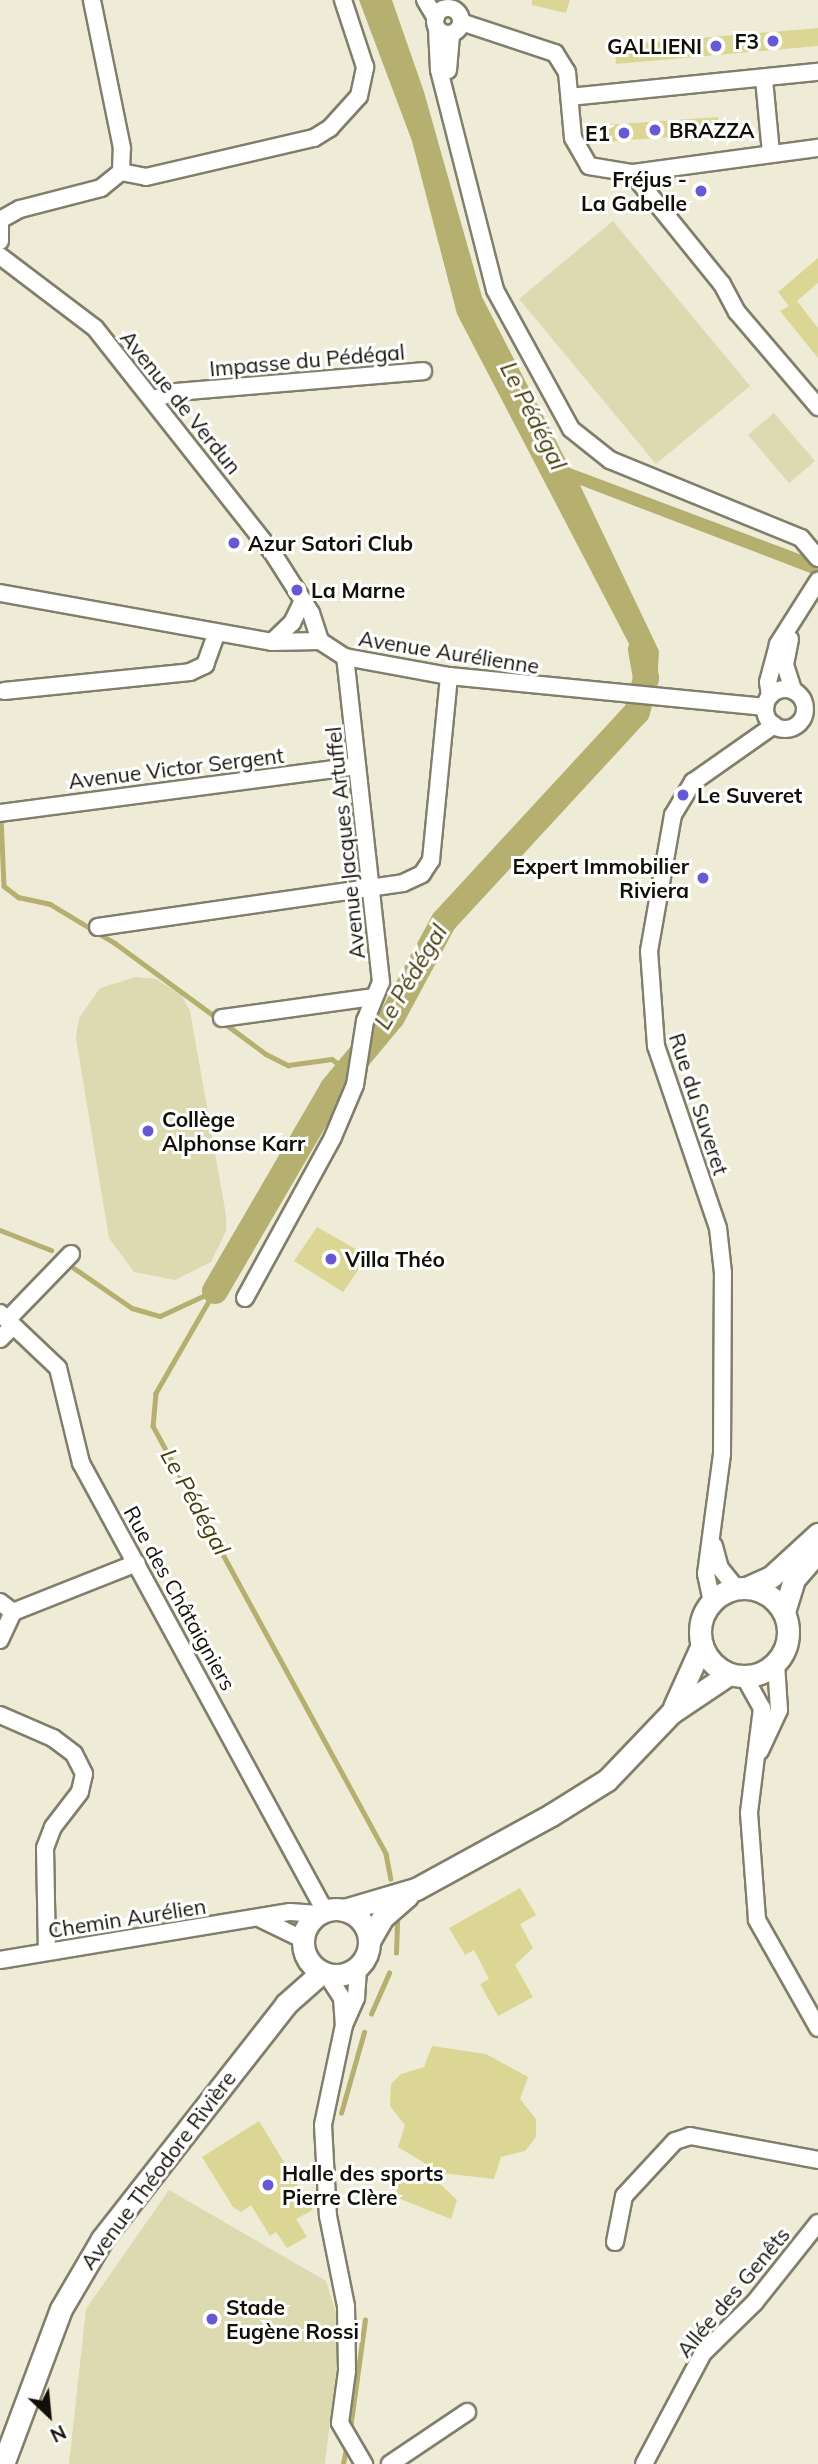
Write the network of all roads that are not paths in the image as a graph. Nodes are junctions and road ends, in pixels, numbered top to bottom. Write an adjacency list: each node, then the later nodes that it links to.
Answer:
1 (92, 0): 10 (street)
2 (343, 0): 10 (street)
3 (425, 0): 4 (street)
4 (445, 19): 7 (street); 18 (street); 19 (street)
5 (818, 72): 6 (street)
6 (764, 79): 7 (street); 9 (street)
7 (570, 97): 11 (street)
8 (818, 148): 9 (street)
9 (771, 153): 11 (street)
10 (121, 172): 12 (street)
11 (632, 173): 17 (street)
12 (0, 222): 13 (street)
13 (0, 241)
14 (0, 256): 16 (street, Avenue de Verdun)
15 (423, 371): 16 (street, Impasse du Pédégal)
16 (154, 400): 22 (street, Avenue de Verdun)
17 (818, 407)
18 (818, 540)
19 (818, 558)
20 (818, 581): 23 (street)
21 (0, 593): 24 (street)
22 (303, 600): 25 (street, Avenue de Verdun); 26 (street)
23 (810, 606): 29 (street); 31 (street)
24 (215, 634): 26 (street); 30 (street)
25 (320, 641): 26 (street); 27 (street, Avenue Aurélienne)
26 (272, 642)
27 (345, 657): 28 (street, Avenue Aurélienne); 34 (street, Avenue Jacques Artuffel)
28 (449, 676): 31 (street, Avenue Aurélienne); 36 (street)
29 (793, 690): 31 (street); 32 (street)
30 (4, 691)
31 (768, 702): 33 (street)
32 (812, 713): 33 (street, Rue du Suveret)
33 (774, 725): 45 (street, Rue du Suveret)
34 (357, 766): 35 (street, Avenue Victor Sergent); 36 (street, Avenue Jacques Artuffel)
35 (0, 813)
36 (372, 887): 37 (street); 38 (street, Avenue Jacques Artuffel)
37 (98, 927)
38 (374, 996): 39 (street); 41 (street, Avenue Jacques Artuffel)
39 (222, 1018)
40 (71, 1254): 42 (street)
41 (245, 1298)
42 (7, 1320): 43 (street); 47 (street, Rue des Châtaigniers)
43 (0, 1339)
44 (818, 1534): 48 (main road)
45 (713, 1544): 48 (street, Rue du Suveret); 49 (street, Rue du Suveret)
46 (818, 1551): 51 (main road)
47 (137, 1563): 50 (street); 60 (street, Rue des Châtaigniers)
48 (741, 1588): 49 (main road); 51 (main road)
49 (712, 1602): 53 (main road)
50 (7, 1607): 52 (street)
51 (784, 1612): 54 (main road)
52 (0, 1640)
53 (702, 1645): 55 (main road); 56 (main road)
54 (776, 1663): 55 (main road); 58 (street)
55 (737, 1675): 56 (main road); 58 (street)
56 (671, 1713): 59 (main road)
57 (0, 1715): 63 (street)
58 (755, 1759): 68 (street)
59 (416, 1889): 60 (main road); 62 (main road)
60 (329, 1912): 61 (street, Chemin Aurélien); 62 (main road); 65 (main road)
61 (261, 1919): 63 (street, Chemin Aurélien); 65 (street)
62 (369, 1941): 66 (main road)
63 (47, 1951): 64 (street, Chemin Aurélien)
64 (0, 1960)
65 (314, 1961): 66 (main road); 67 (street); 74 (main road, Avenue Théodore Rivière)
66 (358, 1968): 67 (street)
67 (344, 2025): 73 (street)
68 (818, 2028)
69 (818, 2160): 71 (street)
70 (818, 2222): 76 (street, Allée des Genêts)
71 (615, 2242)
72 (467, 2412): 75 (street)
73 (364, 2463)
74 (3, 2464)
75 (390, 2464)
76 (643, 2464)

